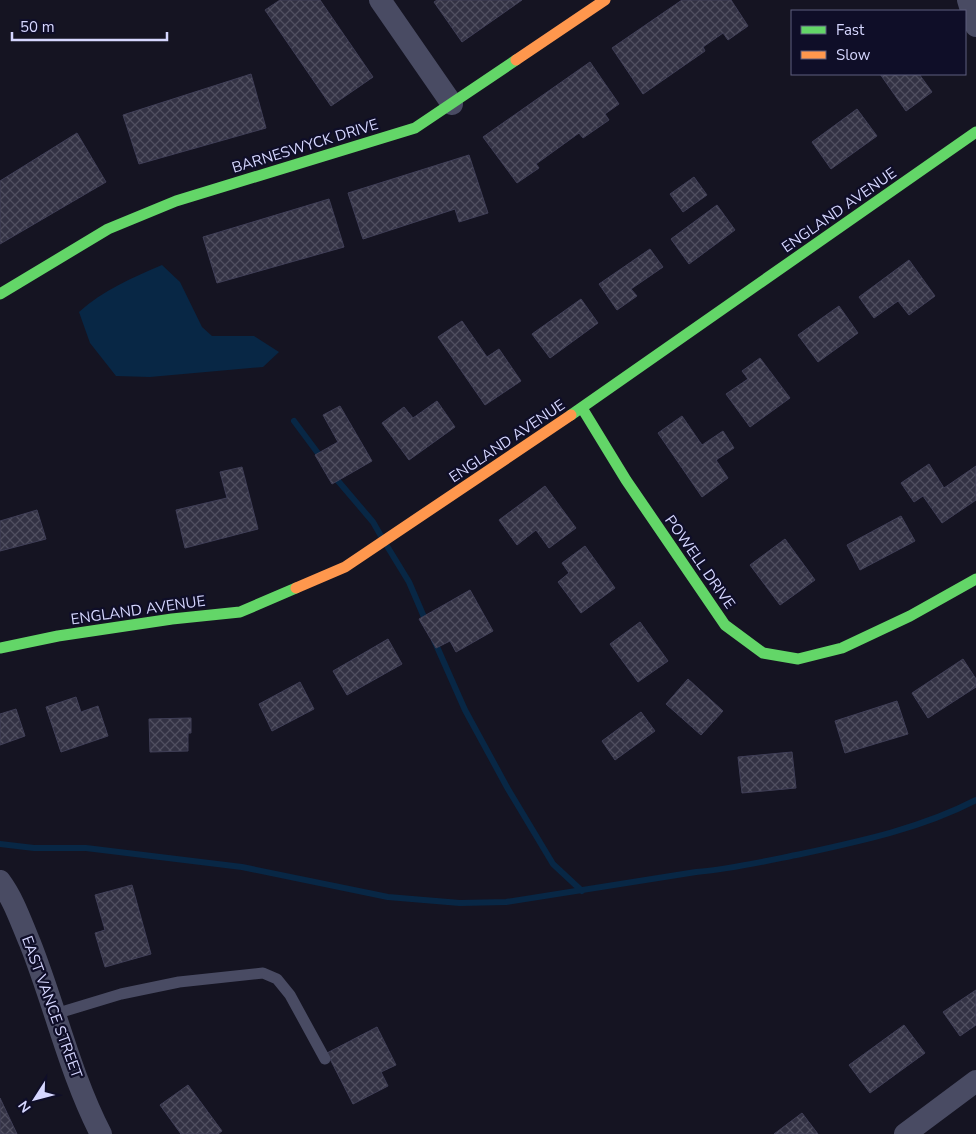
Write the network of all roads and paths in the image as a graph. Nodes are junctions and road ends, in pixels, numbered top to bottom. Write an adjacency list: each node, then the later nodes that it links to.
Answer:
1 (380, 0): 5 (street)
2 (605, 0): 5 (street, BARNESWYCK DRIVE)
3 (968, 0): 4 (street)
4 (976, 26)
5 (452, 104): 7 (street, BARNESWYCK DRIVE)
6 (976, 132): 8 (street, ENGLAND AVENUE)
7 (0, 294)
8 (582, 408): 9 (street, POWELL DRIVE); 10 (street, ENGLAND AVENUE)
9 (976, 579)
10 (0, 648)
11 (0, 881): 12 (street, EAST VANCE STREET)
12 (55, 1014): 13 (lane); 15 (street, EAST VANCE STREET)
13 (325, 1059)
14 (976, 1081): 16 (street)
15 (101, 1134)
16 (905, 1134)

